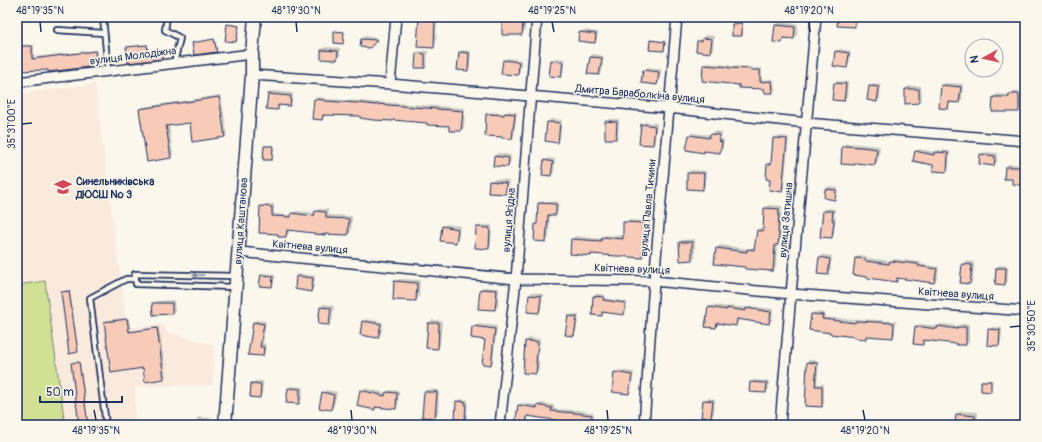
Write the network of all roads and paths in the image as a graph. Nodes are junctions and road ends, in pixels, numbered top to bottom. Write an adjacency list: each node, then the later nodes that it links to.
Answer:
1 (103, 17): 9 (lane)
2 (167, 17): 11 (lane)
3 (255, 17): 10 (street, вулиця Каштанова)
4 (396, 17): 15 (street)
5 (537, 17): 16 (street, вулиця Ягідна)
6 (677, 17): 17 (street, вулиця Павла Тичини)
7 (816, 17): 18 (street, вулиця Затишна)
8 (57, 30): 9 (lane)
9 (104, 33): 12 (lane)
10 (252, 54): 11 (street, вулиця Молодіжна); 13 (street, вулиця Каштанова)
11 (174, 63): 12 (street, вулиця Молодіжна)
12 (108, 71): 14 (street, вулиця Молодіжна)
13 (252, 75): 15 (street, Дмитра Бараболкіна вулиця); 20 (street, вулиця Каштанова)
14 (17, 82)
15 (390, 84): 16 (street, Дмитра Бараболкіна вулиця)
16 (531, 96): 17 (street, Дмитра Бараболкіна вулиця); 22 (street, вулиця Ягідна)
17 (668, 108): 18 (street, Дмитра Бараболкіна вулиця); 23 (street, вулиця Павла Тичини)
18 (807, 123): 19 (street, Дмитра Бараболкіна вулиця); 25 (street, вулиця Затишна)
19 (1025, 141)
20 (239, 252): 22 (street, Квітнева вулиця); 24 (street, вулиця Каштанова)
21 (136, 279): 24 (lane); 24 (lane, one-way to 21); 27 (lane)
22 (516, 279): 23 (street, Квітнева вулиця); 29 (street, вулиця Ягідна)
23 (654, 281): 25 (street, Квітнева вулиця); 30 (street, вулиця Павла Тичини)
24 (236, 282): 28 (street, вулиця Каштанова)
25 (791, 294): 26 (street, Квітнева вулиця); 31 (street, вулиця Затишна)
26 (1025, 311)
27 (106, 425)
28 (225, 425)
29 (500, 425)
30 (644, 425)
31 (780, 425)

